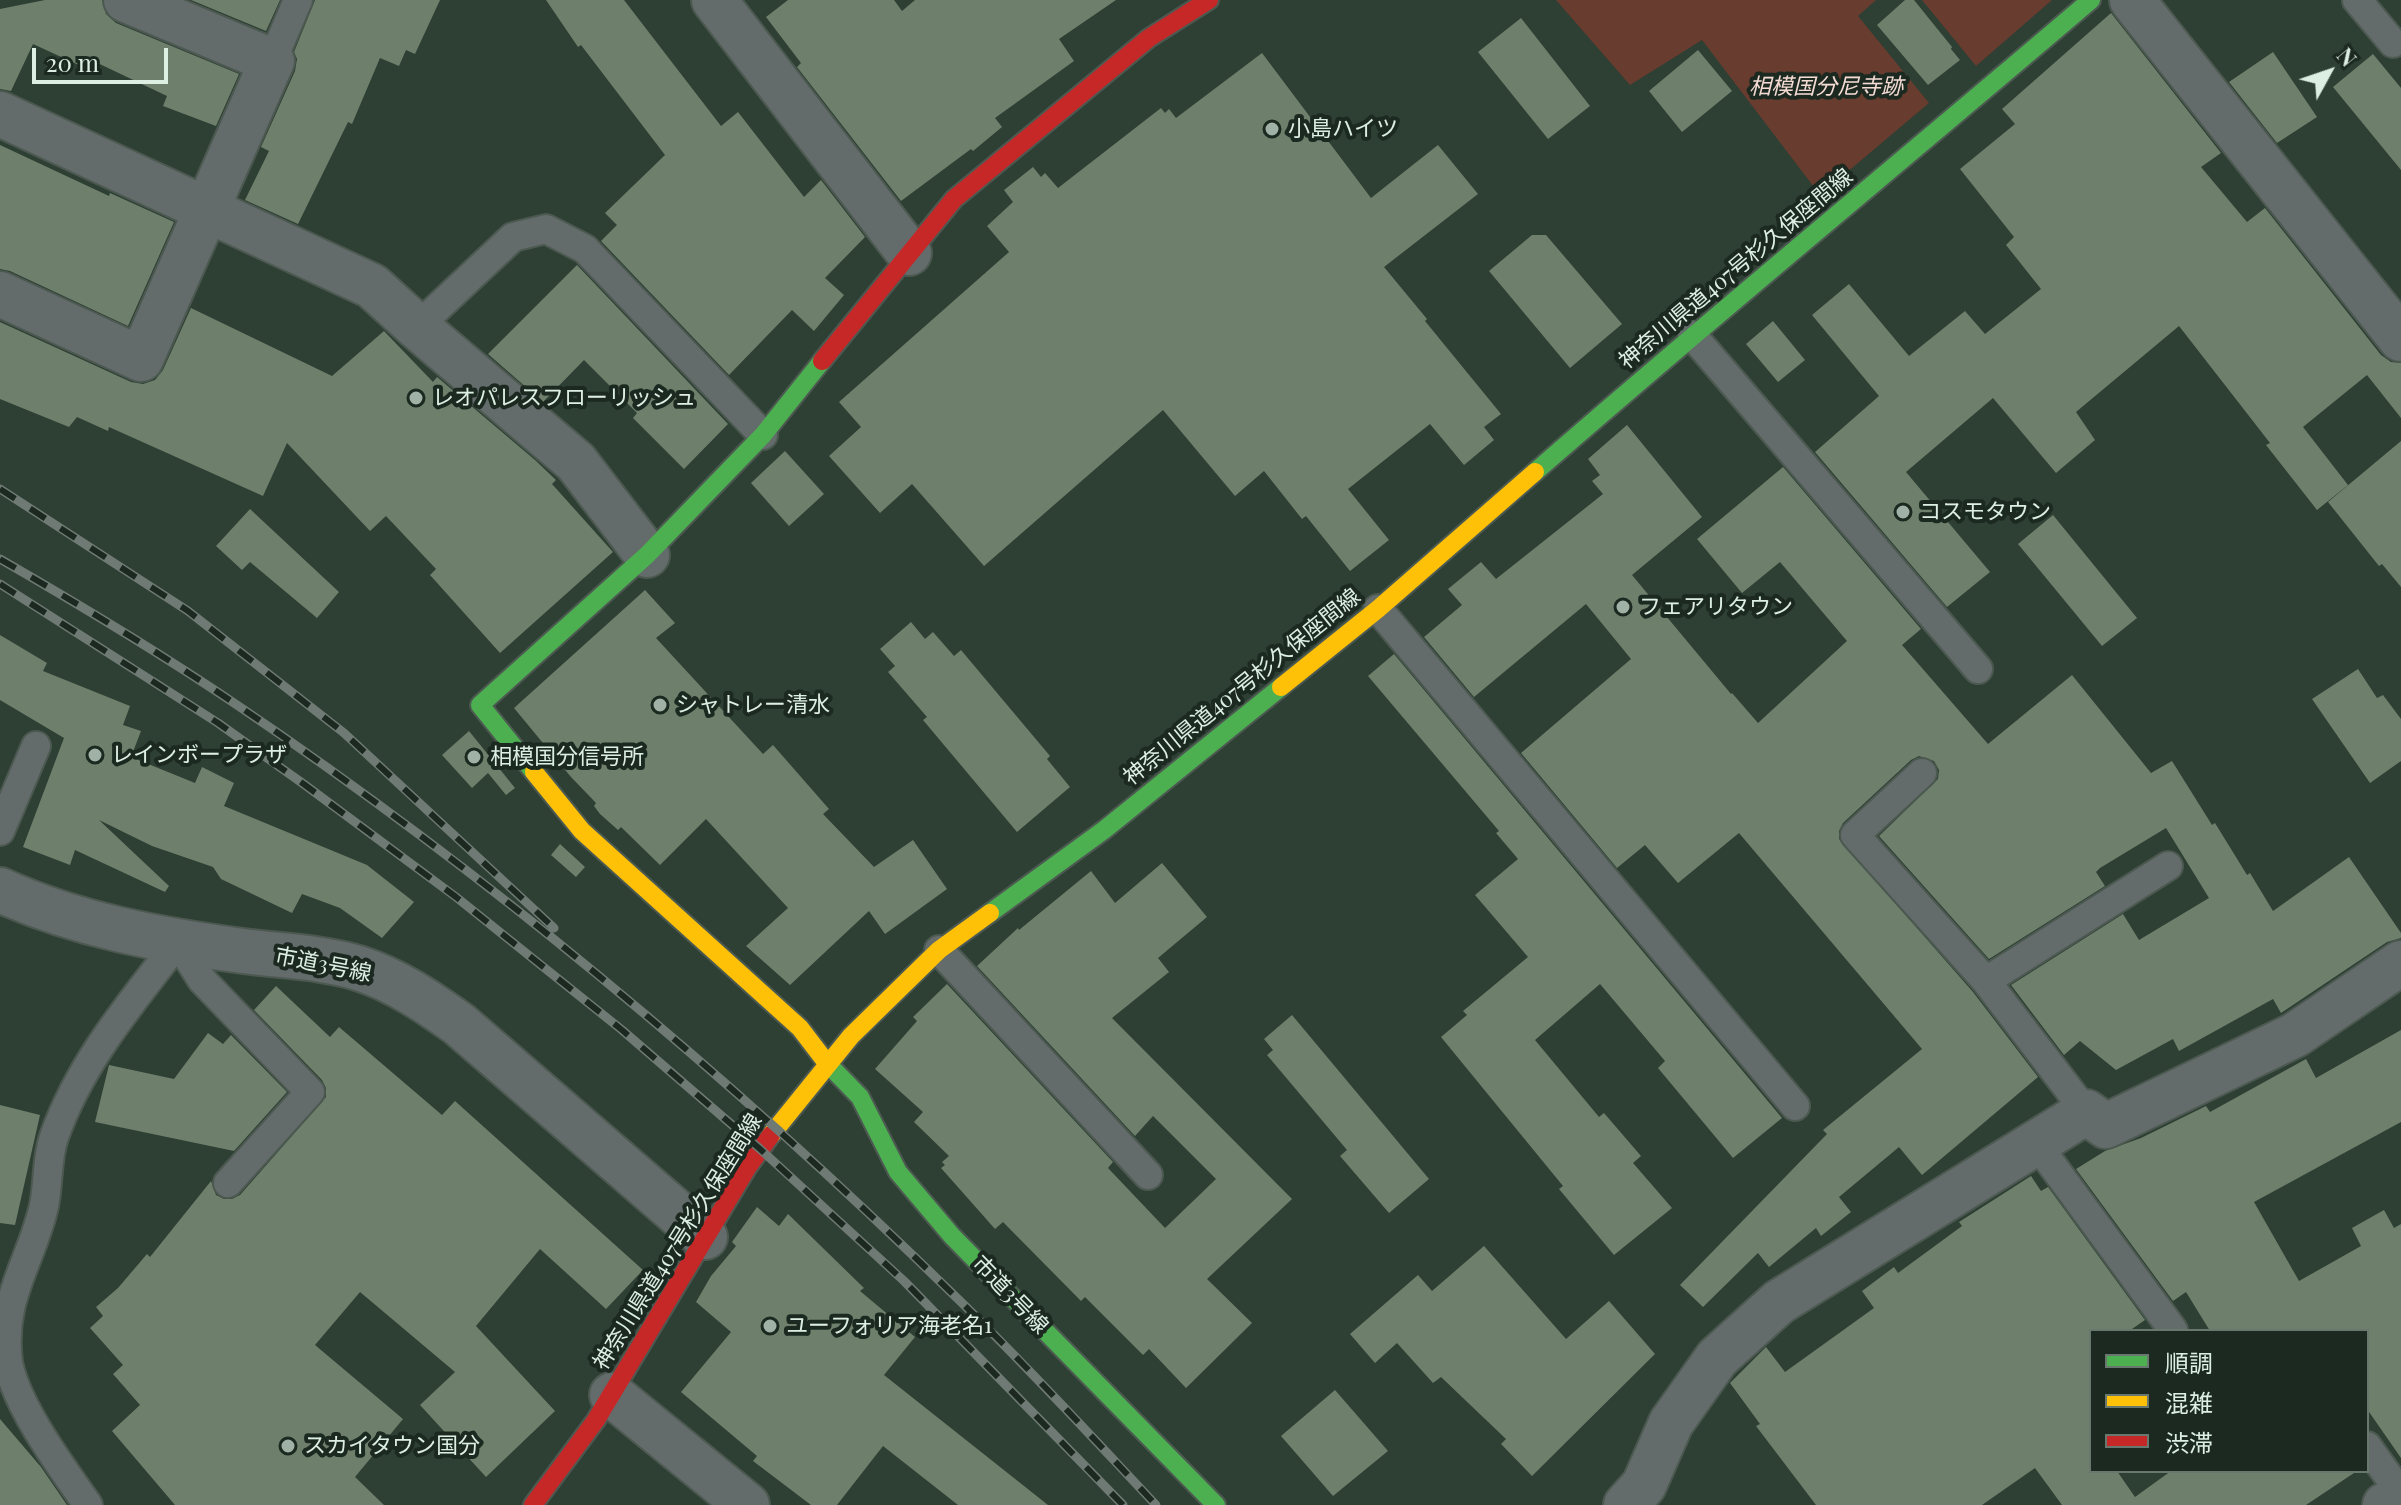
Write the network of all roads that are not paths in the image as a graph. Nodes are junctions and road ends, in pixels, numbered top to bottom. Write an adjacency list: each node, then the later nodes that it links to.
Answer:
1 (126, 0): 9 (street)
2 (298, 0): 9 (lane)
3 (1209, 0): 12 (main road)
4 (2091, 0): 15 (main road, 神奈川県道407号杉久保座間線)
5 (2132, 0): 16 (street)
6 (2357, 0): 8 (lane)
7 (727, 5): 12 (street)
8 (2393, 43)
9 (272, 61): 11 (street)
10 (0, 114): 11 (street)
11 (205, 209): 13 (street); 14 (street)
12 (909, 253): 17 (main road)
13 (0, 294)
14 (417, 327): 17 (lane); 18 (street)
15 (1692, 335): 19 (main road, 神奈川県道407号杉久保座間線); 20 (lane)
16 (2401, 339)
17 (763, 435): 18 (main road)
18 (647, 555): 30 (main road, 市道3号線)
19 (1378, 609): 27 (main road, 神奈川県道407号杉久保座間線); 31 (lane)
20 (1978, 669)
21 (36, 746): 23 (lane)
22 (1922, 773): 29 (lane)
23 (0, 831)
24 (2168, 866): 29 (lane)
25 (0, 890): 26 (street, 市道3号線)
26 (178, 942): 35 (lane); 36 (street, 市道3号線); 42 (lane)
27 (939, 950): 30 (main road, 神奈川県道407号杉久保座間線); 34 (lane)
28 (2401, 963): 32 (street)
29 (1986, 981): 32 (lane)
30 (829, 1066): 36 (main road, 神奈川県道407号杉久保座間線); 45 (main road, 市道3号線)
31 (1795, 1106)
32 (2086, 1112): 33 (street)
33 (2036, 1143): 37 (lane); 46 (street)
34 (1148, 1175)
35 (228, 1183)
36 (705, 1237): 38 (main road, 神奈川県道407号杉久保座間線)
37 (2172, 1329)
38 (612, 1395): 43 (main road, 神奈川県道407号杉久保座間線); 44 (street)
39 (2369, 1449): 40 (lane)
40 (2401, 1494)
41 (2401, 1501): 47 (street)
42 (88, 1505)
43 (533, 1505)
44 (747, 1505)
45 (1216, 1505)
46 (1626, 1505)
47 (2385, 1505)

